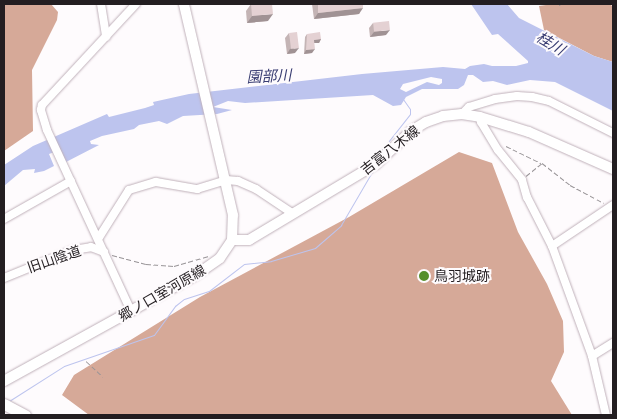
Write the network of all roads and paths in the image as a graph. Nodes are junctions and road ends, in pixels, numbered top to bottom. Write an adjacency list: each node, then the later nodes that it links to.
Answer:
1 (101, 4): 4 (street)
2 (136, 4): 4 (street)
3 (184, 4): 12 (main road)
4 (106, 37): 11 (street)
5 (462, 114): 6 (main road, 吉富八木線); 7 (street); 15 (main road, 吉富八木線)
6 (480, 117): 10 (main road, 吉富八木線); 13 (street)
7 (613, 133)
8 (506, 146): 9 (path)
9 (542, 163): 13 (path); 14 (path)
10 (613, 169)
11 (70, 179): 16 (street); 17 (street)
12 (226, 180): 15 (street); 17 (street); 18 (main road)
13 (522, 180): 19 (street)
14 (613, 206): 19 (street)
15 (292, 213): 18 (main road, 吉富八木線)
16 (4, 219)
17 (98, 240): 20 (street)
18 (232, 240): 21 (main road, 郷ノ口室河原線)
19 (552, 246): 25 (street)
20 (104, 252): 21 (path); 22 (street, 旧山陰道); 23 (street)
21 (220, 258): 23 (main road, 郷ノ口室河原線)
22 (4, 278)
23 (131, 311): 28 (main road, 郷ノ口室河原線)
24 (613, 343): 25 (street)
25 (592, 356): 31 (street)
26 (86, 360): 27 (path)
27 (103, 377)
28 (4, 382)
29 (7, 406): 30 (highway)
30 (25, 415)
31 (606, 415)

